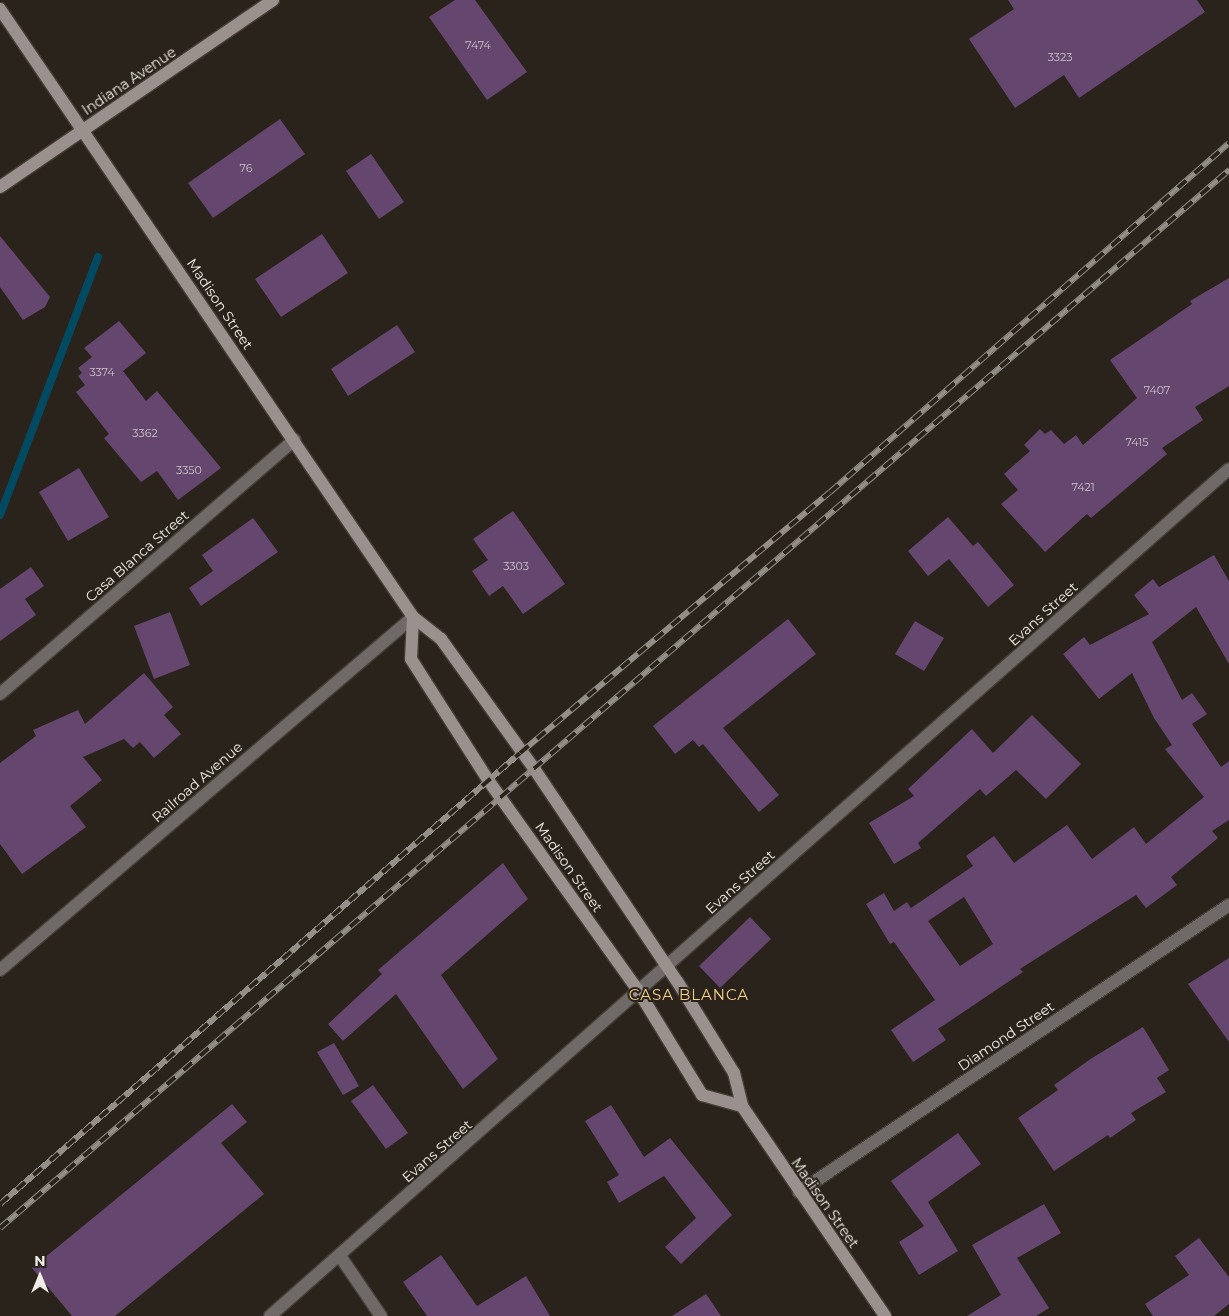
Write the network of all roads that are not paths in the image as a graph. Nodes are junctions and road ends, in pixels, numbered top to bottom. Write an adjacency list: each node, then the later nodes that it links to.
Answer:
1 (274, 0): 3 (street, Indiana Avenue)
2 (0, 9): 3 (street, Madison Street)
3 (84, 130): 4 (street, Indiana Avenue); 5 (street, Madison Street)
4 (0, 186)
5 (294, 440): 7 (street, Madison Street); 8 (street, Casa Blanca Street)
6 (1229, 469): 10 (street, Evans Street)
7 (413, 616): 10 (street, Madison Street); 11 (street, Railroad Avenue); 12 (street, Madison Street)
8 (0, 694)
9 (1229, 905): 14 (street, Diamond Street)
10 (667, 967): 12 (street, Evans Street); 13 (street, Madison Street)
11 (0, 970)
12 (640, 992): 13 (street, Madison Street); 15 (street, Evans Street)
13 (742, 1106): 14 (street, Madison Street)
14 (799, 1192): 18 (street, Madison Street)
15 (340, 1256): 16 (street, Evans Street); 17 (street)
16 (270, 1316)
17 (381, 1316)
18 (885, 1316)

